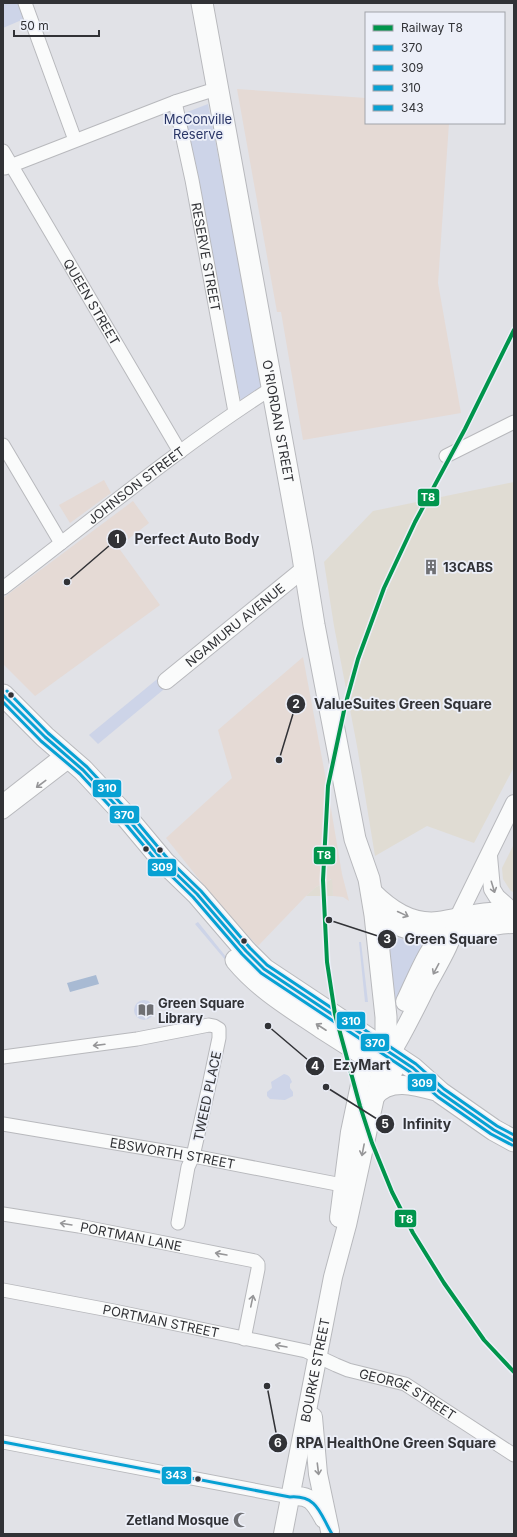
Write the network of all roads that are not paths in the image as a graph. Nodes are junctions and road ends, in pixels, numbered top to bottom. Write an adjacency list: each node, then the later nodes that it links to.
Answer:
1 (25, 3): 5 (street)
2 (202, 3): 3 (main road, O'RIORDAN STREET)
3 (218, 88): 4 (street); 8 (main road, O'RIORDAN STREET)
4 (175, 102): 5 (street); 9 (street, RESERVE STREET)
5 (75, 140): 7 (street)
6 (3, 151): 7 (street, QUEEN STREET)
7 (7, 167): 12 (street, QUEEN STREET)
8 (272, 388): 9 (street, JOHNSON STREET); 15 (main road, O'RIORDAN STREET)
9 (234, 412): 12 (street, JOHNSON STREET)
10 (514, 422): 13 (street)
11 (3, 445): 14 (street)
12 (180, 452): 14 (street, JOHNSON STREET)
13 (446, 456)
14 (61, 543): 16 (street, JOHNSON STREET)
15 (305, 568): 17 (street, NGAMURU AVENUE); 24 (main road, O'RIORDAN STREET)
16 (3, 588)
17 (166, 681)
18 (3, 695): 19 (main road)
19 (68, 756): 20 (street); 22 (street, one-way to 22); 30 (main road)
20 (3, 801)
21 (514, 803): 23 (street)
22 (3, 812)
23 (489, 854): 25 (street, one-way to 25); 27 (street)
24 (366, 893): 26 (main road, O'RIORDAN STREET); 27 (main road, one-way to 27); 30 (main road, O'RIORDAN STREET)
25 (514, 913): 27 (main road)
26 (375, 915): 29 (main road); 30 (main road)
27 (458, 917): 29 (main road)
28 (514, 924): 29 (main road)
29 (447, 934): 30 (main road)
30 (380, 1049): 32 (main road); 33 (main road, BOURKE STREET); 37 (main road, BOURKE STREET)
31 (3, 1057): 36 (street, TWEED PLACE, one-way to 31)
32 (441, 1093): 33 (main road); 35 (main road)
33 (374, 1098): 40 (main road, BOURKE STREET, one-way to 40)
34 (3, 1124): 36 (street, EBSWORTH STREET)
35 (514, 1141)
36 (194, 1156): 37 (street, EBSWORTH STREET); 39 (street, TWEED PLACE)
37 (342, 1185): 40 (main road, BOURKE STREET)
38 (3, 1214): 42 (street, PORTMAN LANE, one-way to 38)
39 (178, 1223)
40 (333, 1276): 43 (main road, BOURKE STREET)
41 (3, 1290): 42 (street, PORTMAN STREET)
42 (244, 1339): 43 (street, PORTMAN STREET, one-way to 42)
43 (317, 1356): 44 (main road, BOURKE STREET); 46 (street, GEORGE STREET)
44 (312, 1388): 47 (main road, BOURKE STREET); 48 (main road, one-way to 48)
45 (3, 1442): 47 (street)
46 (514, 1455)
47 (290, 1497): 48 (main road); 49 (main road, BOURKE STREET)
48 (331, 1533)
49 (283, 1534)

